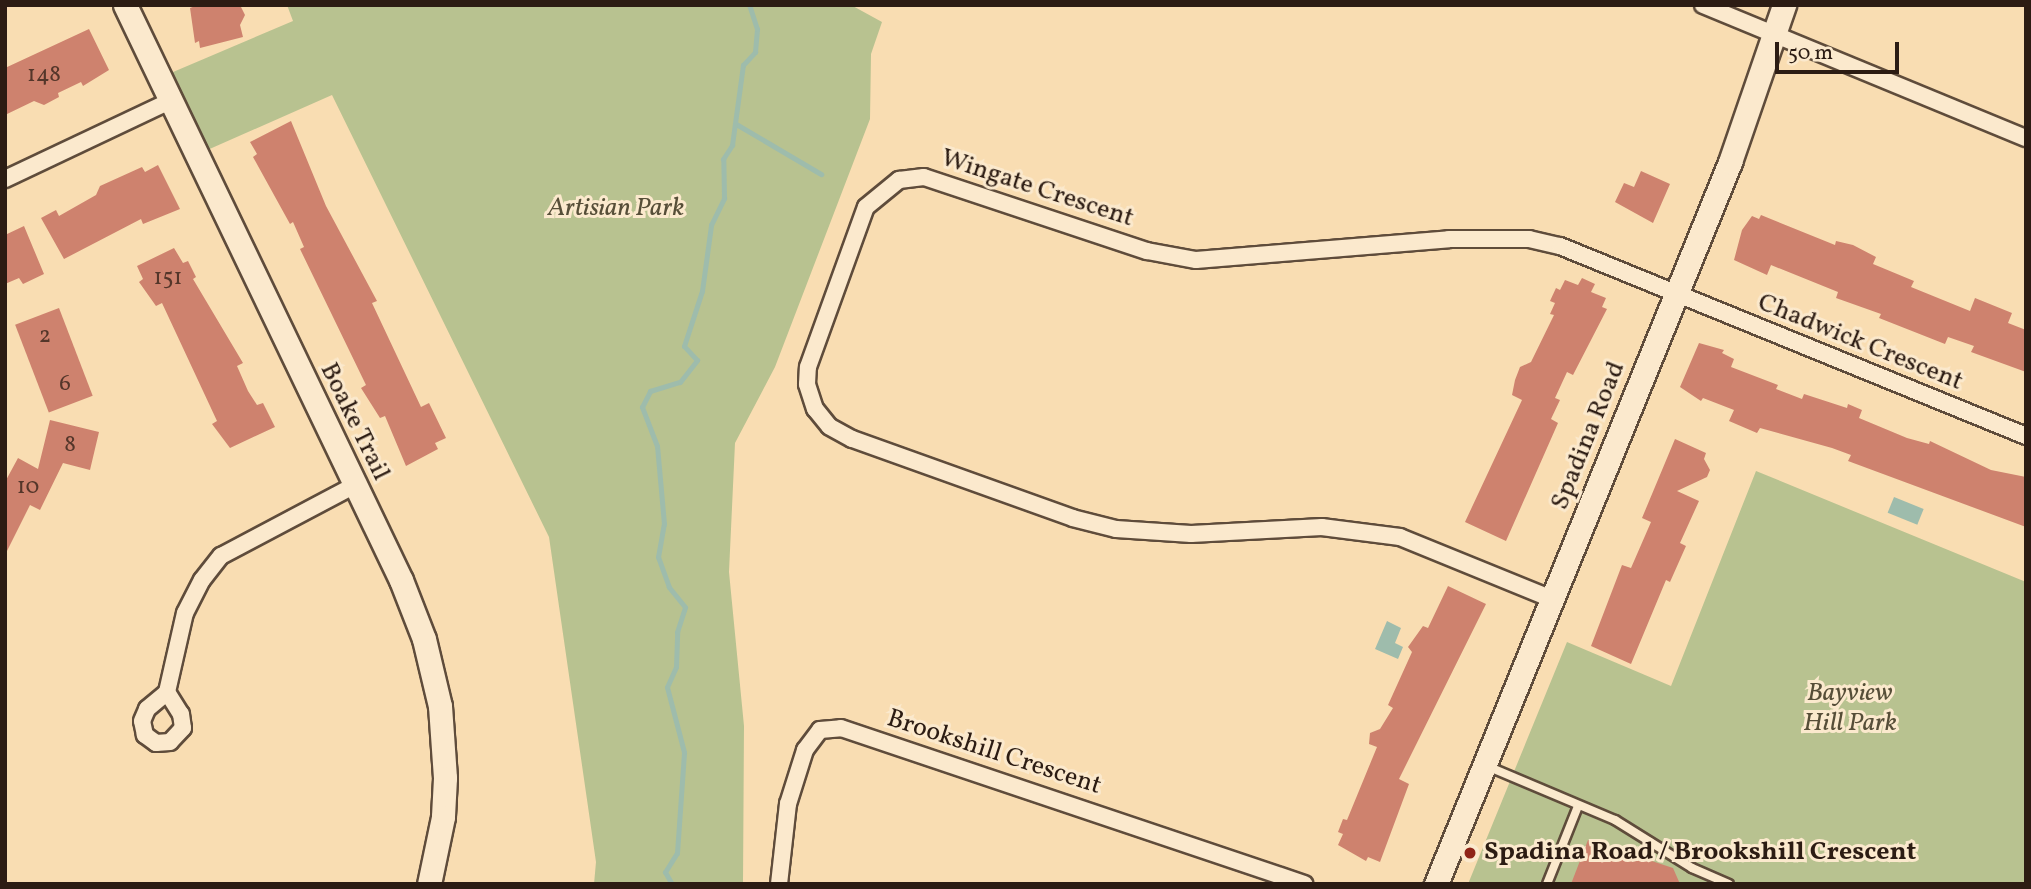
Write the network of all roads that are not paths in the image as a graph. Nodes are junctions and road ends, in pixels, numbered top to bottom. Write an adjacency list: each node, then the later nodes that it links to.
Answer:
1 (125, 5): 5 (street, Boake Trail)
2 (1703, 5): 4 (street)
3 (1784, 5): 4 (street, Spadina Road)
4 (1775, 35): 6 (street); 8 (street, Spadina Road)
5 (170, 101): 7 (street); 10 (street, Boake Trail)
6 (2026, 138)
7 (5, 178)
8 (1676, 295): 9 (street, Chadwick Crescent); 11 (street, Spadina Road); 11 (street, Wingate Crescent)
9 (2026, 436)
10 (353, 486): 12 (street); 15 (street, Boake Trail)
11 (1552, 599): 13 (street, Spadina Road)
12 (167, 692)
13 (1484, 765): 14 (lane); 18 (street, Spadina Road)
14 (1578, 806): 19 (lane); 20 (lane)
15 (429, 884)
16 (779, 884): 17 (street, Brookshill Crescent)
17 (1304, 884)
18 (1436, 884)
19 (1547, 884)
20 (1730, 884)

